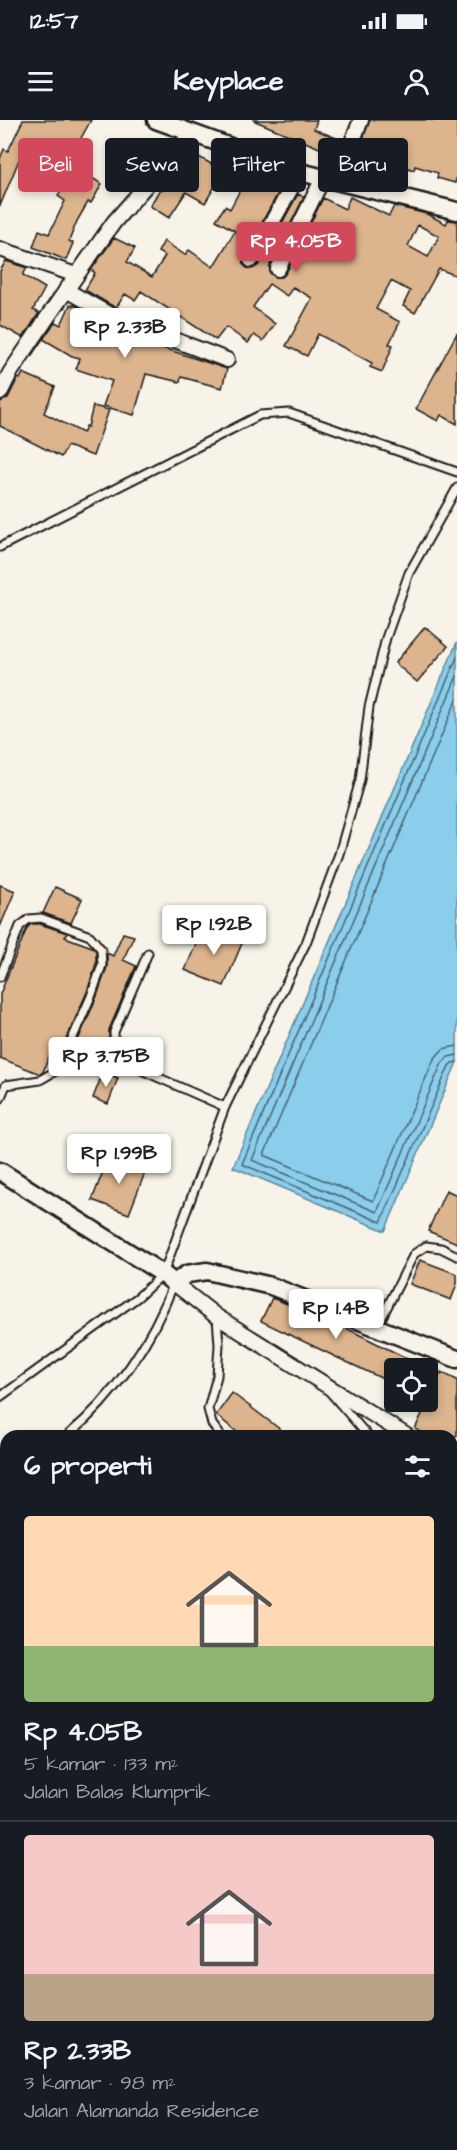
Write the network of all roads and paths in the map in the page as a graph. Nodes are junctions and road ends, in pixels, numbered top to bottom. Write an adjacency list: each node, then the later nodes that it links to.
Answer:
1 (156, 120): 3 (street)
2 (361, 120): 5 (street)
3 (195, 127): 4 (street); 13 (street)
4 (221, 138)
5 (351, 138)
6 (289, 192): 11 (street)
7 (322, 192): 12 (street)
8 (379, 192): 9 (street)
9 (457, 211)
10 (0, 249): 13 (street)
11 (251, 260)
12 (278, 269)
13 (76, 275): 14 (street)
14 (66, 290): 15 (street); 16 (street)
15 (227, 360)
16 (0, 393)
17 (457, 472): 19 (lane)
18 (457, 488): 25 (lane)
19 (0, 547)
20 (148, 953): 25 (lane)
21 (0, 977): 23 (lane)
22 (0, 1079): 23 (lane)
23 (6, 1085): 24 (lane)
24 (0, 1099)
25 (225, 1107): 28 (lane)
26 (0, 1171): 28 (street)
27 (457, 1256): 30 (lane)
28 (168, 1279): 29 (street); 30 (street); 33 (lane); 34 (lane)
29 (216, 1316): 32 (street); 35 (lane)
30 (377, 1327): 31 (street)
31 (457, 1359)
32 (323, 1384): 36 (lane); 37 (street)
33 (0, 1397)
34 (74, 1430)
35 (216, 1430)
36 (363, 1430)
37 (398, 1430)

